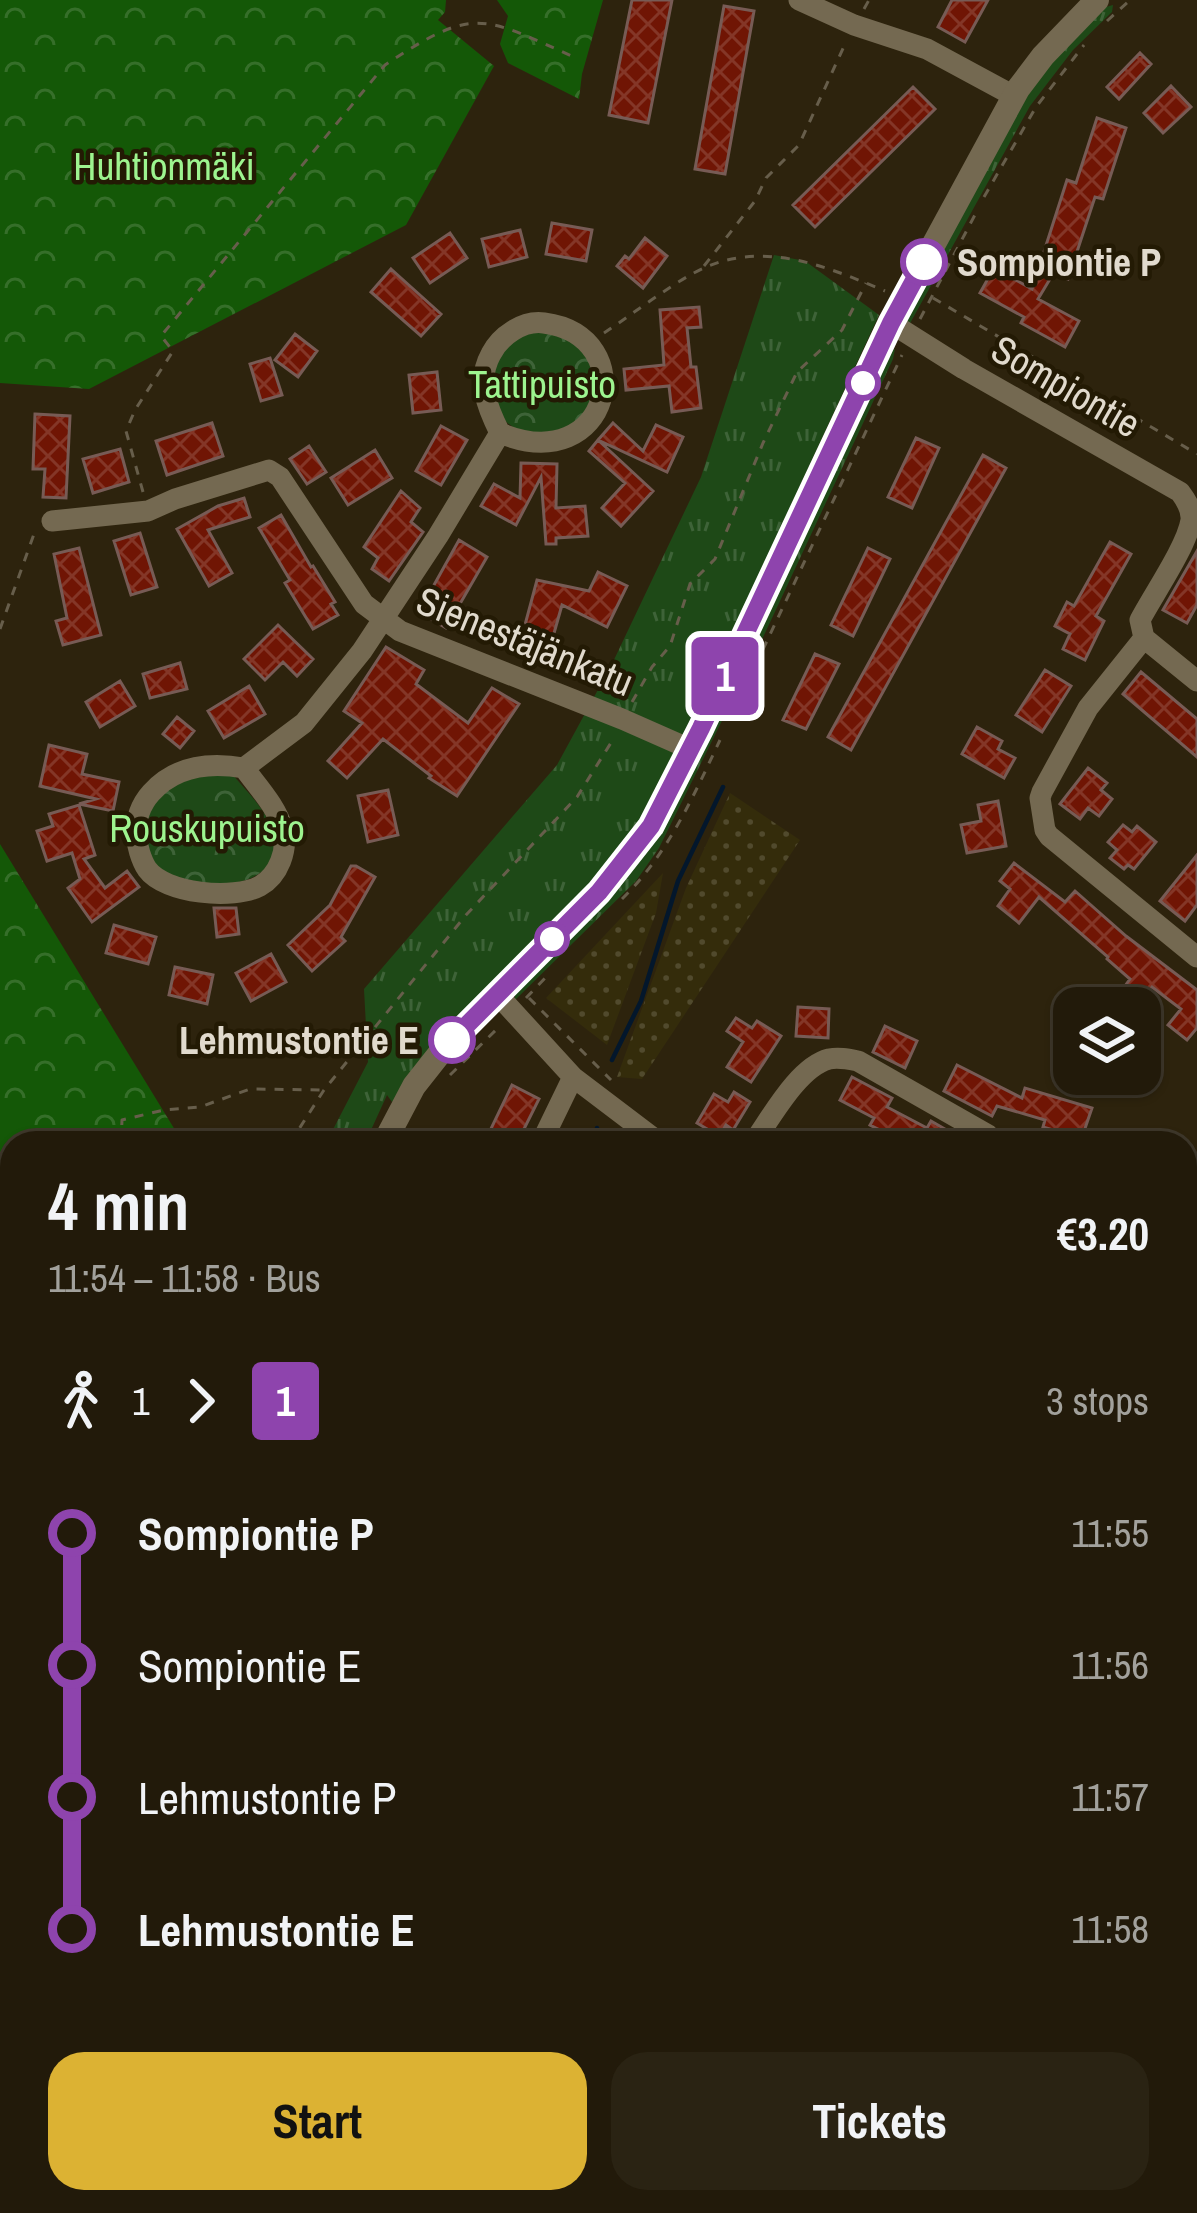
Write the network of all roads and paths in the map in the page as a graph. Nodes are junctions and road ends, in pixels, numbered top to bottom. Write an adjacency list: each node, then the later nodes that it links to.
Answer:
1 (799, 0): 4 (street)
2 (869, 0): 4 (path)
3 (1096, 0): 6 (street)
4 (854, 25): 6 (street); 7 (path)
5 (576, 58): 15 (path)
6 (1014, 96): 10 (street)
7 (703, 268): 8 (path); 12 (path)
8 (866, 283): 10 (path); 21 (path)
9 (932, 297): 14 (path)
10 (904, 298): 11 (street)
11 (891, 323): 19 (street, Sompiontie); 22 (street)
12 (587, 344): 13 (street); 13 (street)
13 (500, 433): 17 (street)
14 (1197, 454)
15 (148, 511): 16 (street, Sienestäjänkatu); 17 (street, Sienestäjänkatu)
16 (52, 521): 18 (path)
17 (382, 619): 21 (street, Sienestäjänkatu); 23 (street)
18 (0, 629)
19 (1144, 638): 20 (street); 24 (street)
20 (1197, 681)
21 (622, 719): 22 (street, Sienestäjänkatu); 29 (path)
22 (690, 749): 25 (street)
23 (244, 768): 23 (street)
24 (1197, 957)
25 (496, 994): 27 (street); 32 (street)
26 (527, 997): 28 (path)
27 (573, 1077): 33 (street); 34 (street)
28 (611, 1081)
29 (324, 1090): 30 (path); 31 (path)
30 (122, 1131)
31 (298, 1131)
32 (390, 1131)
33 (547, 1131)
34 (658, 1131)
35 (762, 1131): 36 (street)
36 (981, 1131)

